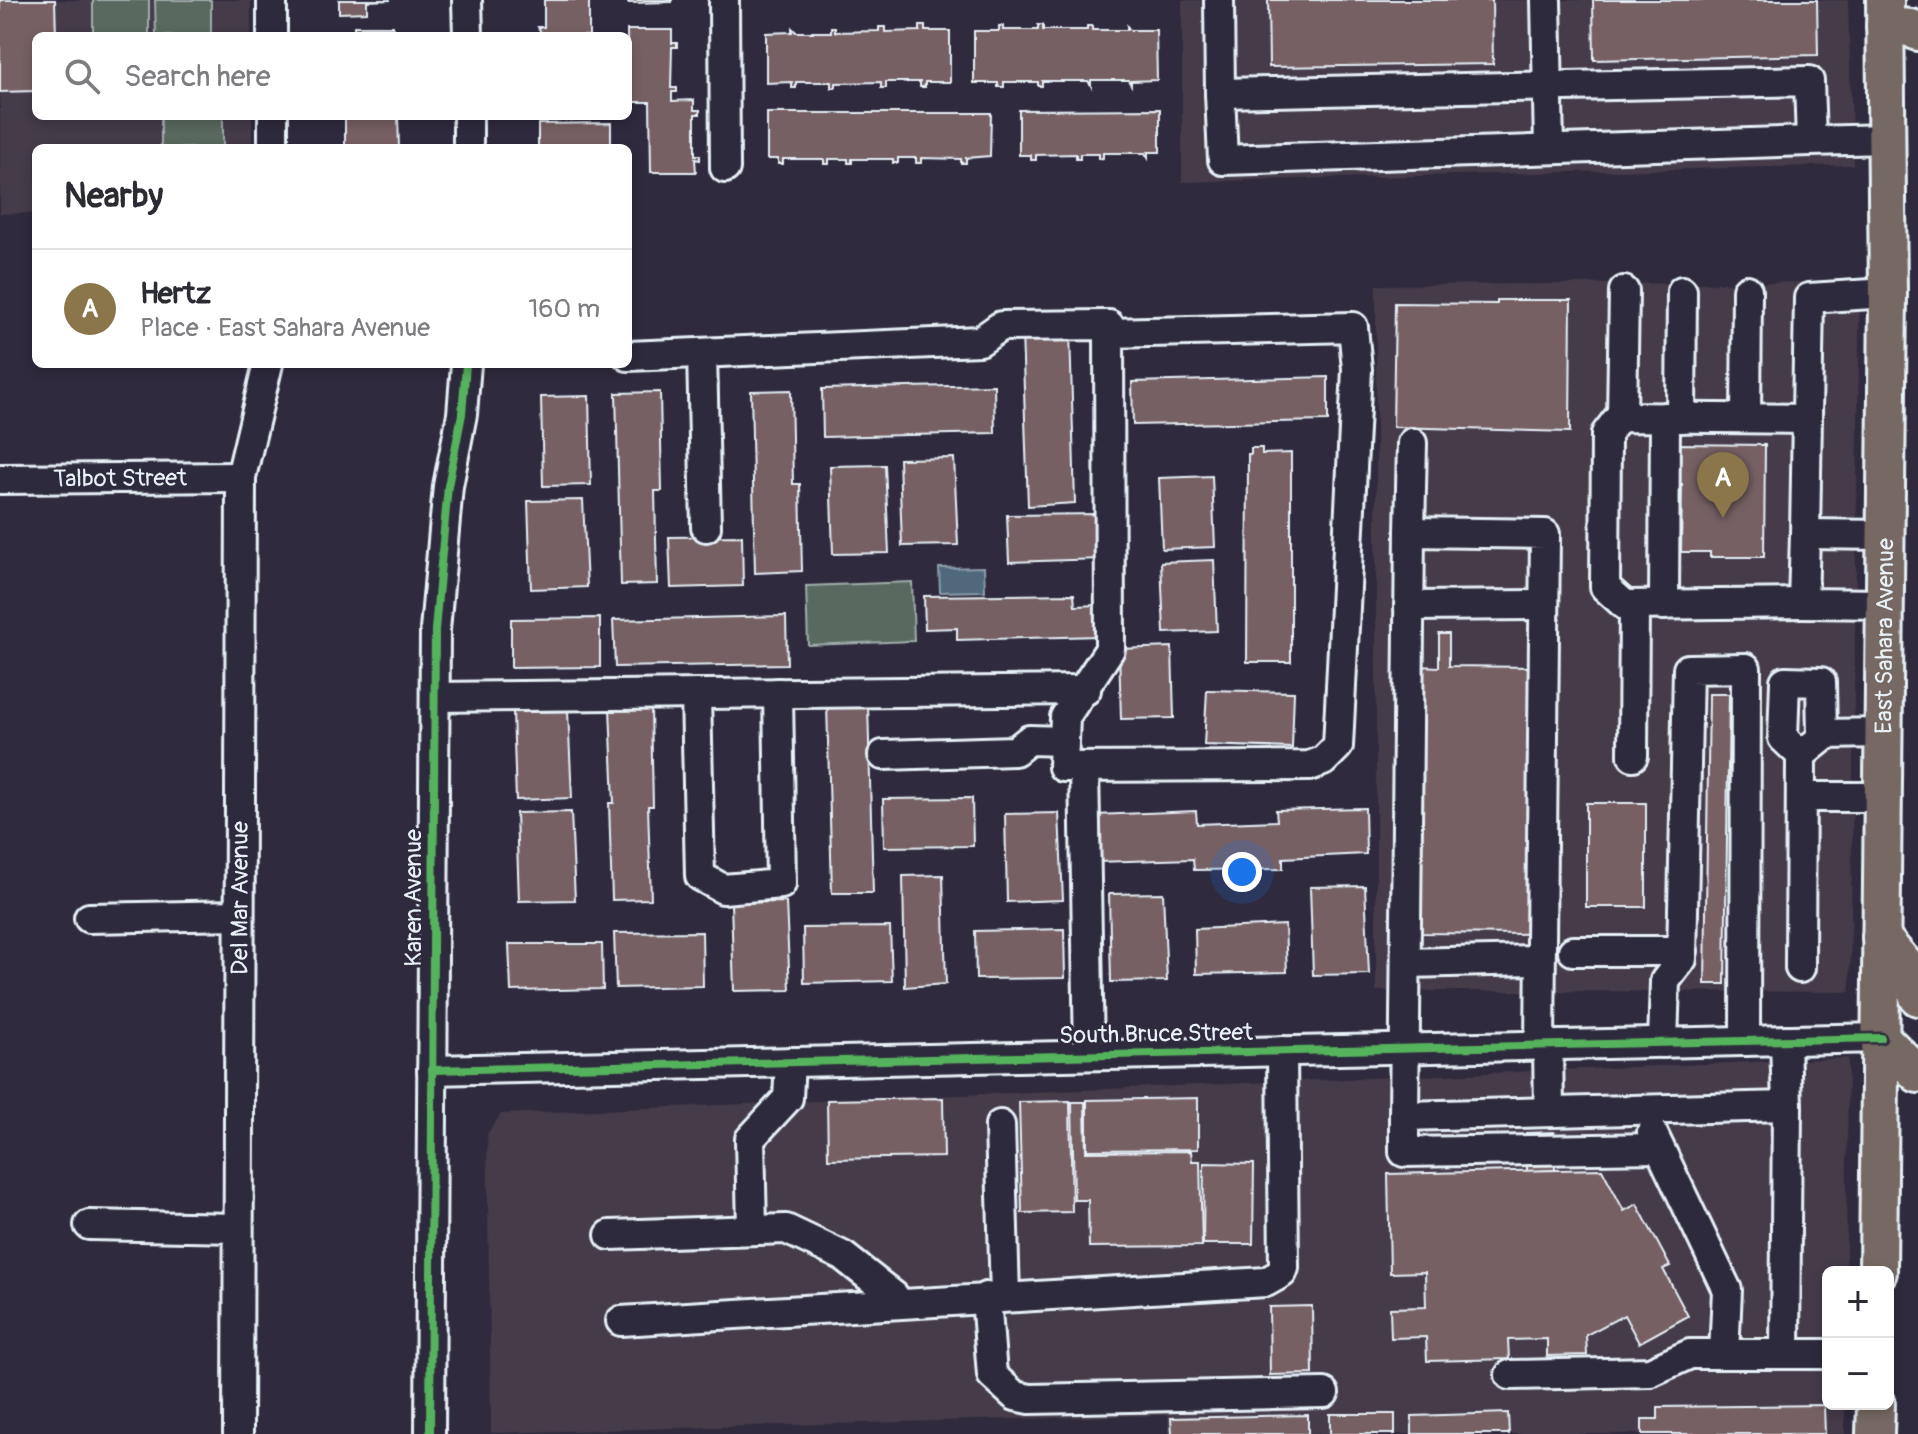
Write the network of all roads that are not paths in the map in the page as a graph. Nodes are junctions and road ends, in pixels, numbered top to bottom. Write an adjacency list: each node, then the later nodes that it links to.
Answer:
1 (272, 0): 7 (street)
2 (467, 0): 8 (street)
3 (724, 0): 18 (street)
4 (1219, 0): 10 (street)
5 (1546, 0): 9 (street)
6 (1896, 19): 13 (main road, East Sahara Avenue)
7 (272, 32)
8 (468, 32)
9 (1548, 87): 10 (street); 14 (street); 17 (street)
10 (1220, 93): 17 (street)
11 (273, 120): 15 (street)
12 (468, 120): 16 (street)
13 (1887, 139): 14 (street); 22 (main road, East Sahara Avenue)
14 (1811, 141): 17 (street)
15 (273, 144)
16 (468, 144)
17 (1549, 149)
18 (725, 168)
19 (1747, 290): 30 (street)
20 (1624, 291): 28 (street)
21 (1682, 291): 29 (street)
22 (1888, 293): 31 (street); 38 (main road, East Sahara Avenue)
23 (1109, 333): 24 (street); 45 (street); 55 (street)
24 (702, 353): 25 (street); 35 (street)
25 (632, 356)
26 (267, 368): 33 (street, Del Mar Avenue)
27 (466, 368): 48 (street, Karen Avenue)
28 (1622, 417): 29 (street); 42 (street)
29 (1673, 418): 30 (street); 43 (street)
30 (1746, 418): 31 (street)
31 (1807, 419): 37 (street)
32 (1412, 443): 36 (street)
33 (241, 477): 34 (street, Talbot Street); 58 (street, Del Mar Avenue)
34 (0, 479)
35 (706, 527)
36 (1410, 532): 41 (street); 44 (street)
37 (1805, 534): 38 (street); 39 (street)
38 (1886, 535): 40 (main road, East Sahara Avenue)
39 (1803, 603): 40 (street); 43 (street)
40 (1885, 604): 49 (main road, East Sahara Avenue)
41 (1544, 605): 44 (street); 63 (street)
42 (1634, 605): 43 (street); 54 (street)
43 (1664, 605)
44 (1409, 606): 64 (street)
45 (1086, 690): 46 (street); 51 (street)
46 (778, 693): 47 (street); 47 (street)
47 (696, 694): 48 (street)
48 (435, 697): 76 (street, Karen Avenue)
49 (1884, 733): 50 (street); 57 (main road, East Sahara Avenue)
50 (1822, 734): 53 (street); 53 (street)
51 (1064, 741): 52 (street); 55 (street)
52 (883, 755)
53 (1801, 755): 56 (street)
54 (1633, 756)
55 (1084, 767): 74 (street)
56 (1801, 797): 57 (street); 65 (street)
57 (1883, 797): 60 (main road, East Sahara Avenue)
58 (239, 915): 59 (street); 85 (street, Del Mar Avenue)
59 (89, 918)
60 (1881, 937): 66 (main road); 67 (main road, East Sahara Avenue)
61 (1573, 951): 62 (street)
62 (1683, 951): 69 (street); 70 (street)
63 (1540, 960): 64 (street); 71 (street)
64 (1406, 963): 72 (street)
65 (1800, 968)
66 (1918, 997)
67 (1881, 1038): 68 (street, South Bruce Street); 77 (main road); 88 (main road, East Sahara Avenue)
68 (1785, 1040): 69 (street, South Bruce Street); 78 (street)
69 (1745, 1041): 70 (street, South Bruce Street)
70 (1663, 1043): 71 (street, South Bruce Street)
71 (1544, 1046): 72 (street, South Bruce Street); 80 (street)
72 (1405, 1049): 73 (street, South Bruce Street); 81 (street)
73 (1282, 1051): 74 (street, South Bruce Street); 89 (street)
74 (1089, 1055): 75 (street, South Bruce Street)
75 (790, 1062): 76 (street, South Bruce Street); 86 (street)
76 (432, 1070): 99 (street, Karen Avenue)
77 (1918, 1074)
78 (1787, 1106): 79 (street); 93 (street)
79 (1641, 1110): 80 (street); 83 (street)
80 (1549, 1112): 81 (street)
81 (1404, 1116): 83 (street)
82 (1000, 1125): 89 (street)
83 (1659, 1148): 92 (street)
84 (89, 1225): 85 (street)
85 (237, 1228): 98 (street, Del Mar Avenue)
86 (752, 1228): 87 (street); 90 (street)
87 (610, 1235)
88 (1878, 1266)
89 (996, 1297): 90 (street); 96 (street)
90 (894, 1303): 91 (street)
91 (621, 1321)
92 (1724, 1354): 93 (street); 95 (street)
93 (1785, 1354): 94 (street)
94 (1822, 1354)
95 (1510, 1375)
96 (1324, 1393)
97 (1876, 1410): 100 (main road)
98 (238, 1434)
99 (430, 1434)
100 (1875, 1434)

